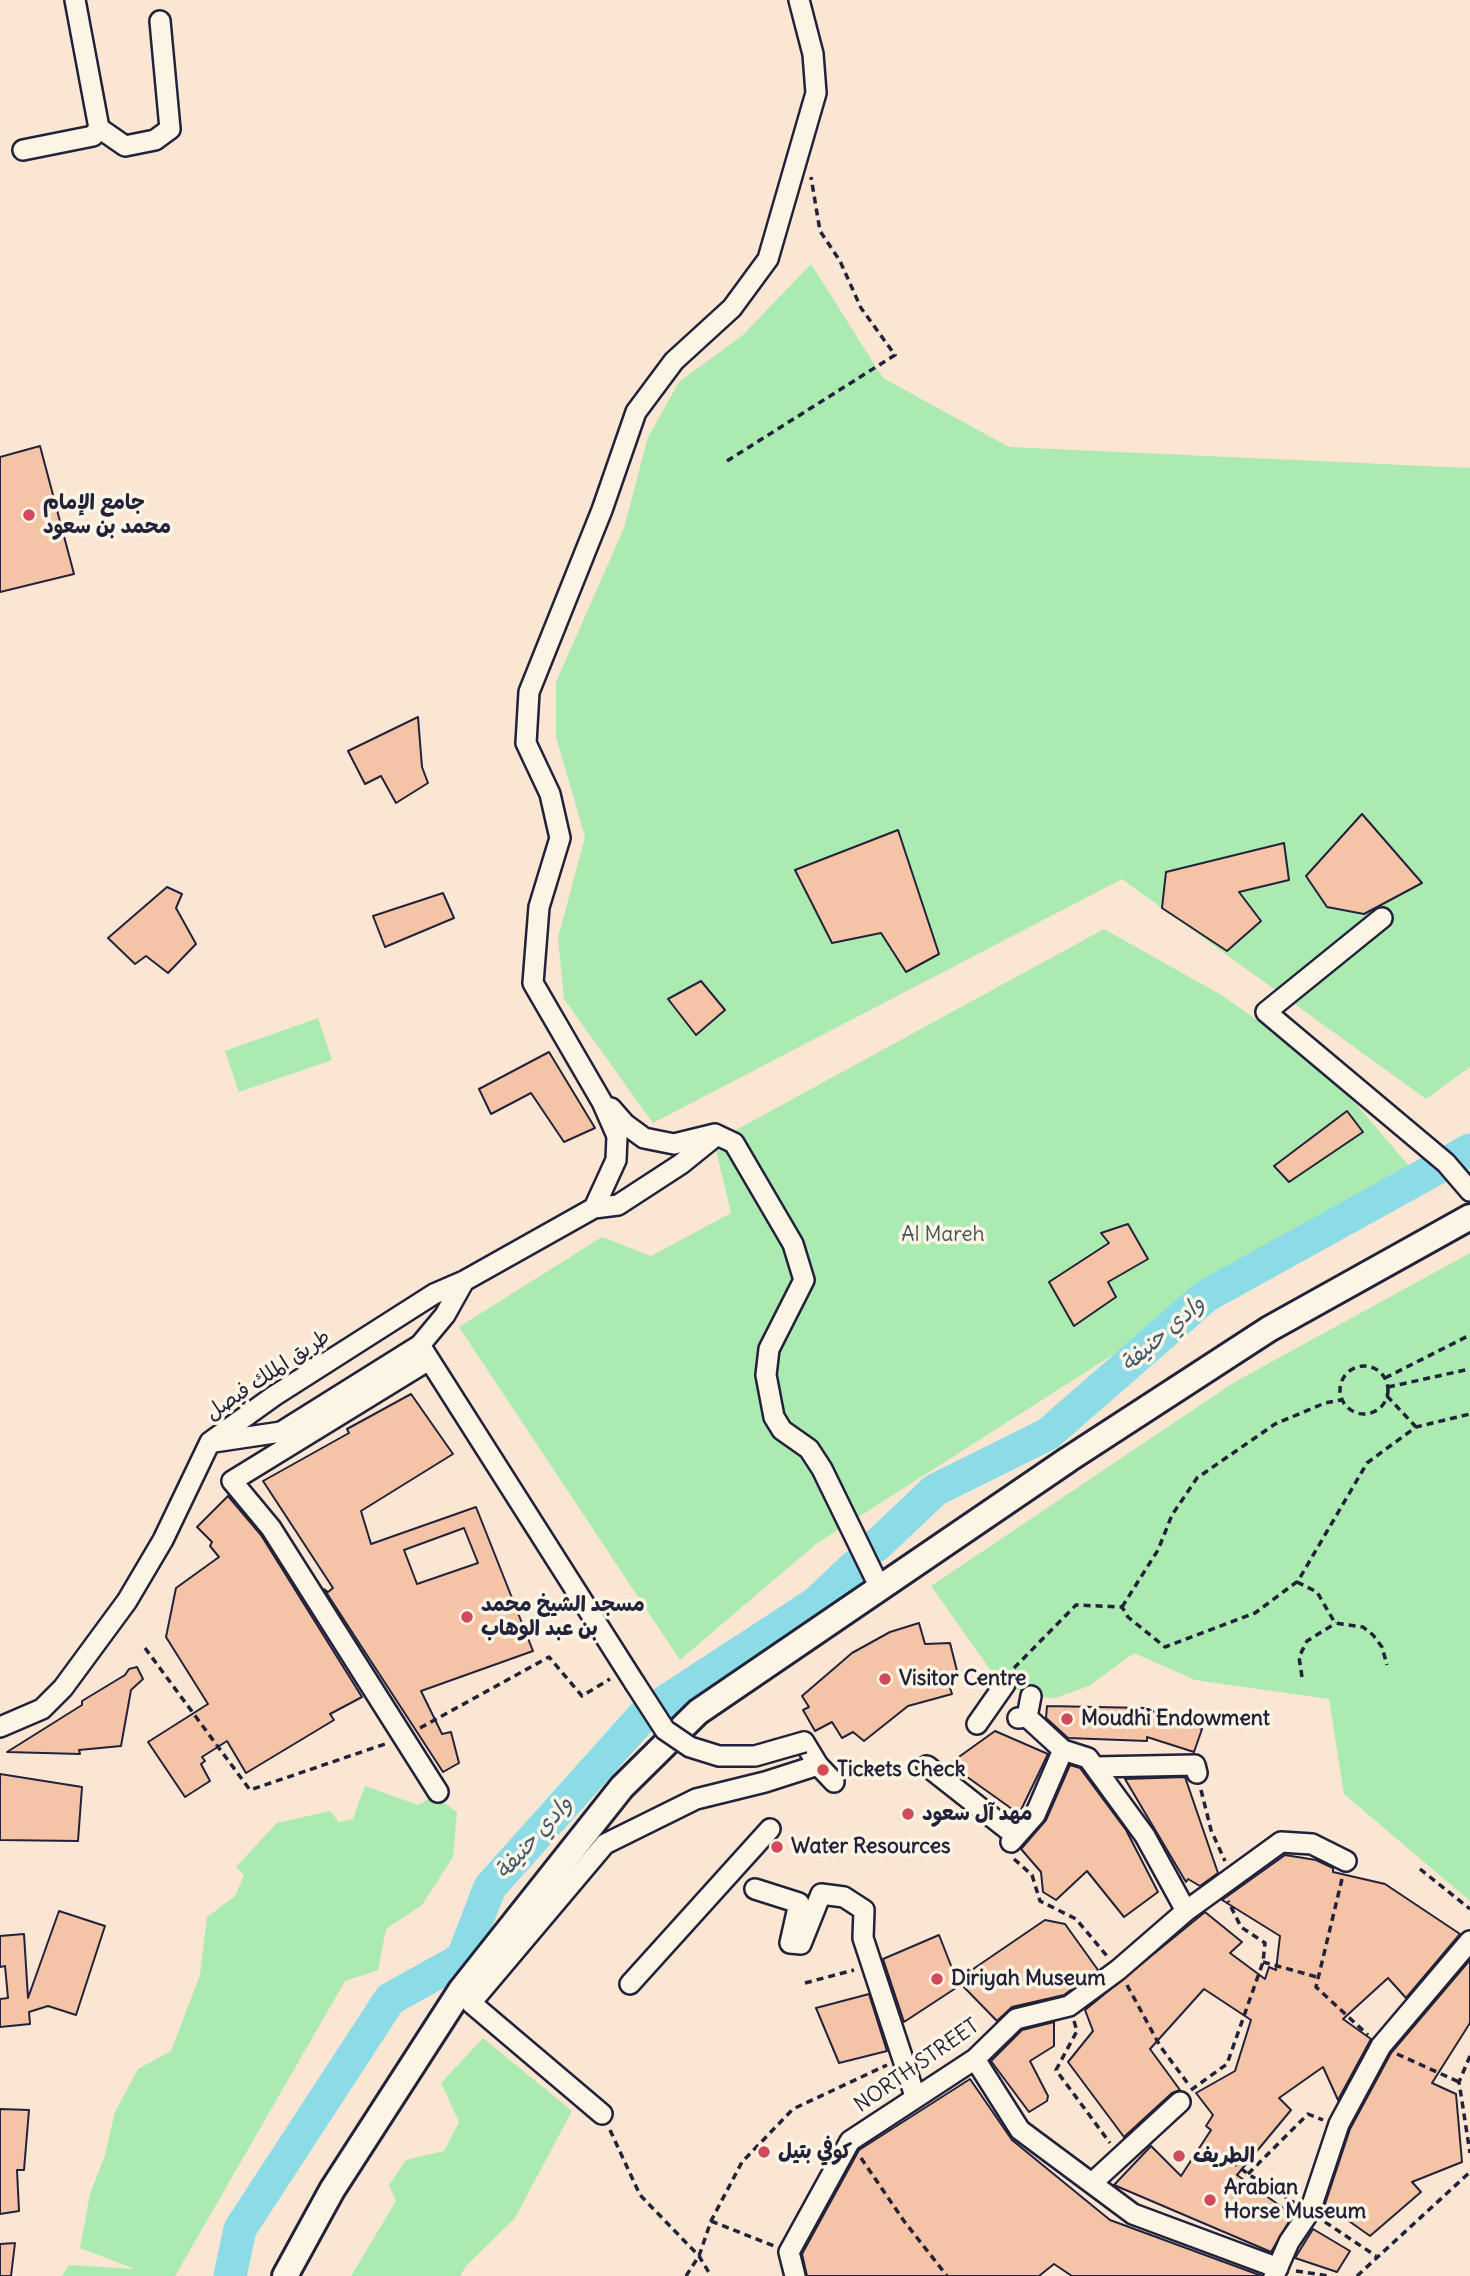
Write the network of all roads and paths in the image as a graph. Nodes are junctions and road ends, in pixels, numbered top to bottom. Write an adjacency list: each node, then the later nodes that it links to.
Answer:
1 (75, 0): 4 (street)
2 (799, 0): 6 (street)
3 (160, 21): 4 (street)
4 (99, 128): 5 (street)
5 (23, 150)
6 (794, 172): 7 (path); 9 (street)
7 (727, 461)
8 (1382, 918): 11 (street)
9 (602, 1102): 10 (street); 12 (street)
10 (734, 1143): 12 (street, طريق الملك فيصل); 26 (street)
11 (1470, 1191)
12 (594, 1208): 14 (street, طريق الملك فيصل)
13 (1470, 1217): 26 (main road)
14 (464, 1281): 16 (street); 24 (street, طريق الملك فيصل)
15 (1470, 1335): 18 (path)
16 (425, 1353): 24 (street); 36 (street, bridge); 41 (street)
17 (1470, 1369): 19 (path)
18 (1385, 1378): 19 (path); 21 (path)
19 (1388, 1387): 20 (path)
20 (1387, 1396): 21 (path); 23 (path)
21 (1341, 1400): 27 (path)
22 (1470, 1414): 23 (path)
23 (1416, 1427): 25 (path)
24 (210, 1442): 34 (street, طريق الملك فيصل)
25 (1297, 1582): 27 (path); 28 (path)
26 (879, 1586): 75 (main road)
27 (1122, 1607): 31 (path)
28 (1336, 1623): 29 (path); 30 (path)
29 (1387, 1665)
30 (1302, 1677)
31 (1005, 1684): 33 (street)
32 (1031, 1696): 35 (street)
33 (977, 1724)
34 (0, 1727)
35 (1063, 1750): 37 (street); 38 (street)
36 (818, 1765): 40 (street); 63 (street)
37 (927, 1766)
38 (1095, 1767): 39 (street); 48 (street)
39 (1197, 1773): 45 (path)
40 (834, 1782)
41 (438, 1792)
42 (769, 1829): 54 (street)
43 (1346, 1861): 45 (street, NORTH STREET); 52 (path)
44 (1420, 1868): 47 (path)
45 (1226, 1881): 48 (street, NORTH STREET); 50 (path)
46 (755, 1889): 51 (street)
47 (1470, 1909)
48 (1186, 1911): 55 (street, NORTH STREET)
49 (1470, 1941): 56 (street)
50 (1263, 1962): 52 (path); 62 (path)
51 (873, 1966): 53 (path); 58 (street)
52 (1317, 1977): 56 (path)
53 (805, 1983)
54 (630, 1984)
55 (1068, 2006): 59 (street, NORTH STREET); 67 (path)
56 (1381, 2046): 60 (path); 64 (street)
57 (1470, 2056): 60 (path)
58 (904, 2057): 61 (street); 71 (path)
59 (975, 2059): 61 (street, NORTH STREET); 70 (street)
60 (1459, 2082): 66 (path)
61 (915, 2096): 65 (street, NORTH STREET)
62 (1180, 2102): 67 (street)
63 (602, 2113): 73 (path)
64 (1339, 2124): 69 (path); 74 (street)
65 (850, 2141): 72 (street, NORTH STREET); 79 (path)
66 (1470, 2153)
67 (1121, 2157): 70 (street)
68 (1470, 2172): 81 (path)
69 (1248, 2175)
70 (1092, 2183): 74 (street)
71 (711, 2221): 72 (path); 73 (path)
72 (789, 2252): 78 (street)
73 (699, 2256): 76 (path); 77 (path)
74 (1276, 2272): 80 (path)
75 (285, 2276)
76 (686, 2276)
77 (711, 2276)
78 (795, 2276)
79 (947, 2276)
80 (1329, 2276)
81 (1357, 2276)

